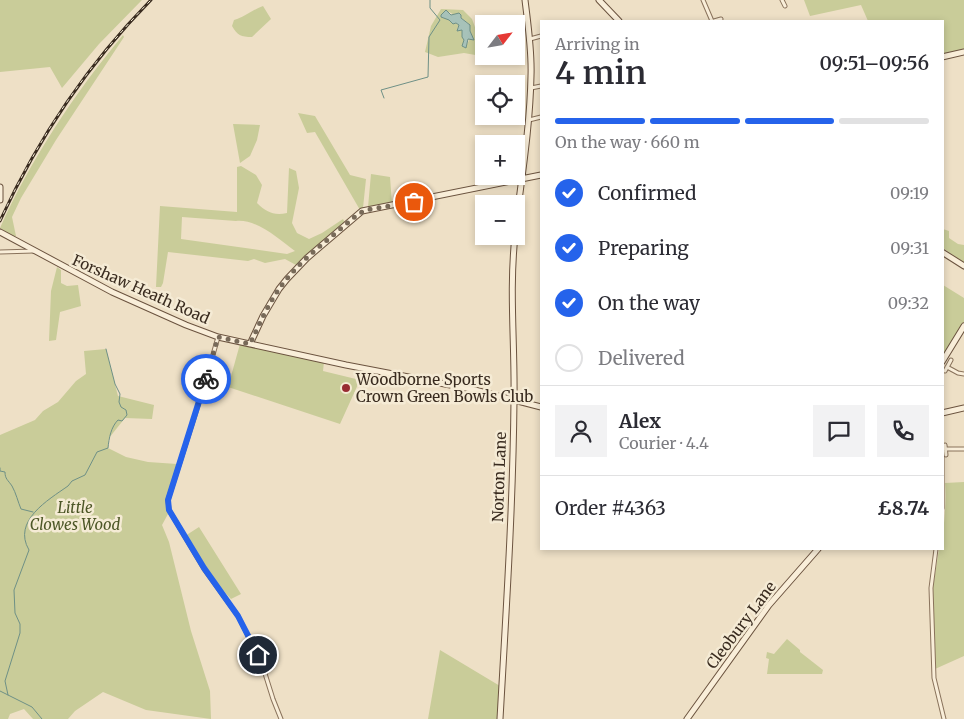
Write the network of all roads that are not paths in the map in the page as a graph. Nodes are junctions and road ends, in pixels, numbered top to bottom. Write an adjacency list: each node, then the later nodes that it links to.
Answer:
1 (525, 0): 11 (street)
2 (599, 0): 7 (street)
3 (703, 0): 8 (street)
4 (782, 0): 5 (street)
5 (785, 6)
6 (720, 18): 9 (street)
7 (618, 20)
8 (713, 20)
9 (715, 20)
10 (540, 36): 11 (street)
11 (530, 39): 15 (street)
12 (964, 52): 13 (street)
13 (944, 57)
14 (540, 86): 15 (street)
15 (530, 88): 17 (street)
16 (540, 117): 17 (street)
17 (529, 120): 18 (street)
18 (525, 153)
19 (540, 176): 20 (street)
20 (525, 178)
21 (493, 185): 32 (street)
22 (0, 187): 23 (street)
23 (0, 200)
24 (0, 232): 26 (street, Forshaw Heath Road)
25 (515, 245): 36 (street, Norton Lane)
26 (34, 251): 27 (street); 31 (street, Forshaw Heath Road)
27 (0, 252)
28 (944, 253): 29 (street)
29 (964, 266)
30 (964, 326): 33 (street)
31 (218, 337): 32 (street, Forshaw Heath Road); 44 (street)
32 (250, 344): 36 (street, Forshaw Heath Road)
33 (944, 359)
34 (951, 360): 35 (street)
35 (964, 374)
36 (514, 399): 37 (street, Forshaw Heath Road); 45 (street, Norton Lane)
37 (540, 407)
38 (964, 408): 39 (street)
39 (944, 413)
40 (964, 449): 41 (street)
41 (944, 456)
42 (817, 550): 46 (street, Cleobury Lane)
43 (936, 550): 47 (street)
44 (281, 719)
45 (500, 719)
46 (687, 719)
47 (944, 719)

